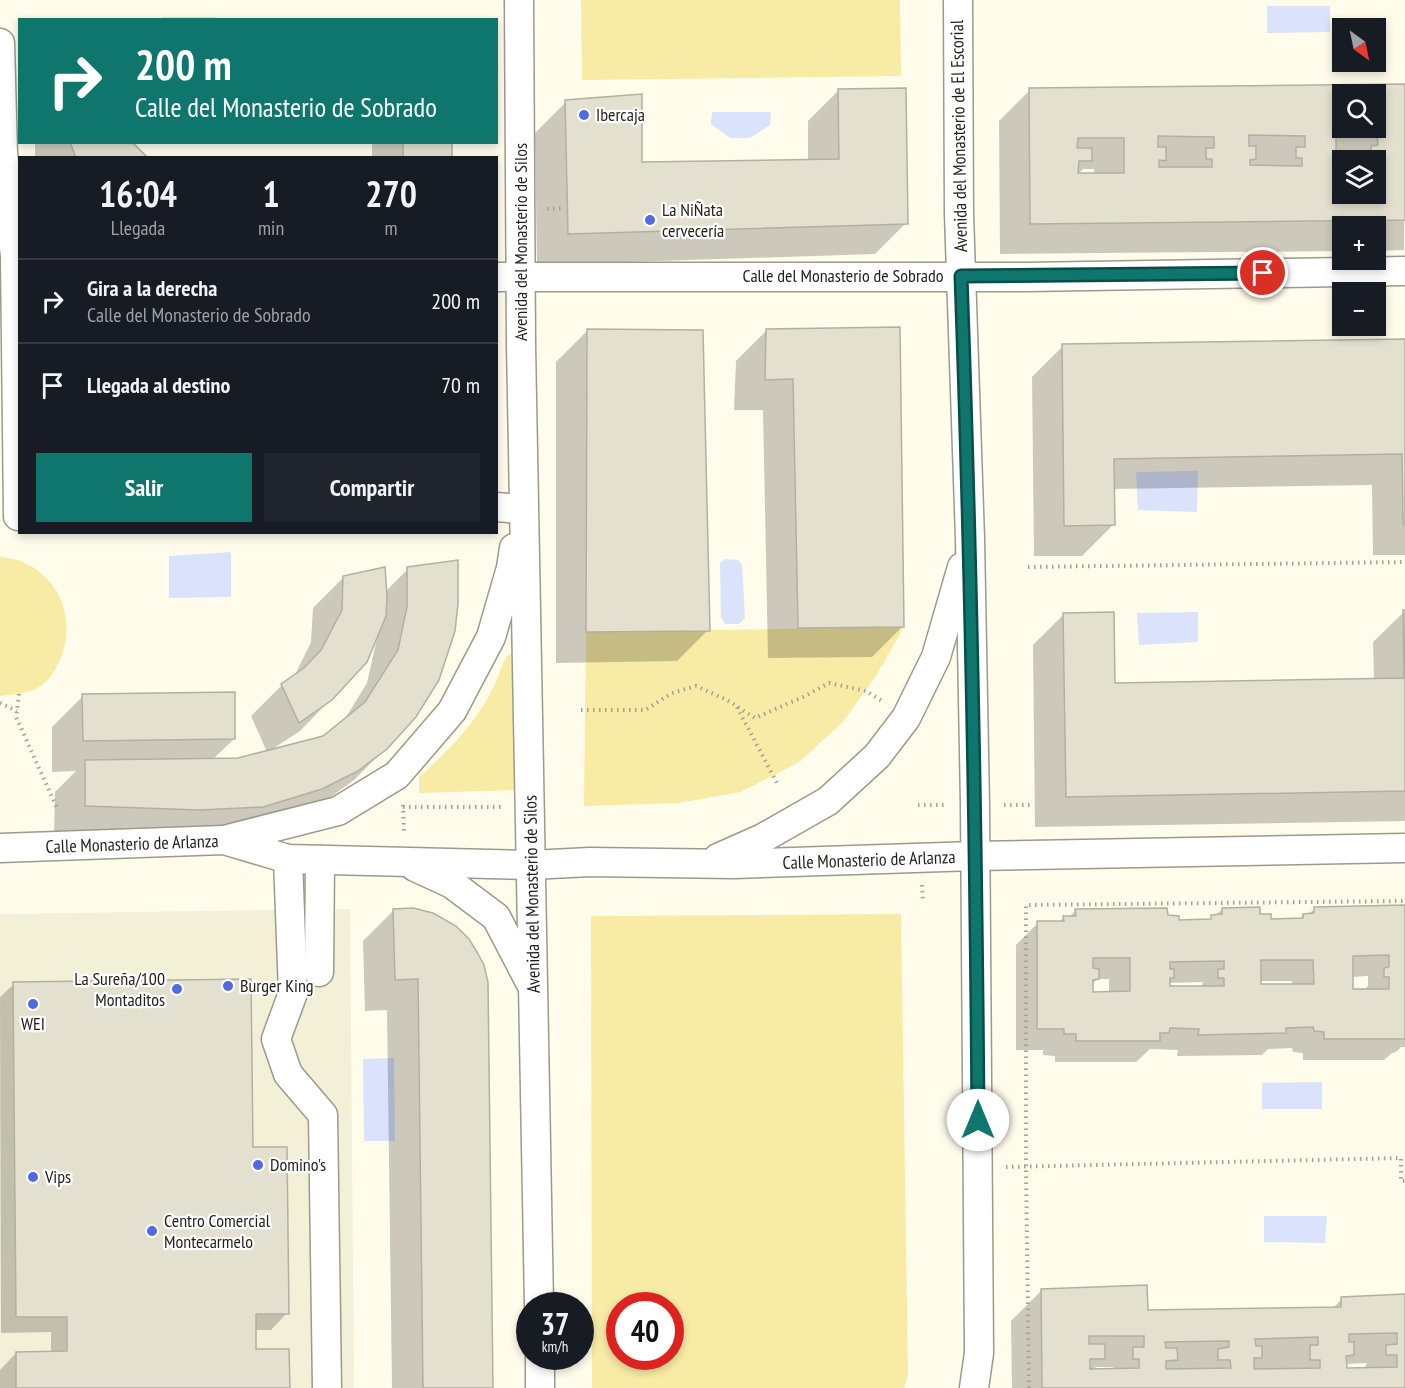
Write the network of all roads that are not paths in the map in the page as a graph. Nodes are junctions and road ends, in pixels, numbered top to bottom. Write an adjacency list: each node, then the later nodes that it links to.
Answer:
1 (519, 0): 7 (street, Avenida del Monasterio de Silos)
2 (958, 0): 8 (street, Avenida del Monasterio de El Escorial)
3 (0, 43): 4 (street)
4 (3, 153): 5 (street); 10 (street)
5 (18, 189)
6 (1405, 271): 8 (street, Calle del Monasterio de Sobrado)
7 (508, 276): 8 (street, Calle del Monasterio de Sobrado); 9 (street, Avenida del Monasterio de Silos)
8 (961, 276): 11 (street, Avenida del Monasterio de El Escorial)
9 (514, 500): 12 (street, Avenida del Monasterio de Silos); 20 (street, Avenida del Monasterio de Silos)
10 (18, 516)
11 (970, 539): 15 (street, Avenida del Monasterio de El Escorial); 19 (street)
12 (224, 840): 13 (street, Calle Monasterio de Arlanza); 16 (street, Calle Monasterio de Arlanza)
13 (0, 848)
14 (1405, 848): 15 (street, Calle Monasterio de Arlanza)
15 (975, 856): 19 (street, Calle Monasterio de Arlanza); 27 (street, Avenida del Monasterio de El Escorial)
16 (288, 859): 17 (street, Calle Monasterio de Arlanza); 25 (street)
17 (320, 860): 18 (street, Calle Monasterio de Arlanza); 21 (street)
18 (405, 863): 20 (street, Calle Monasterio de Arlanza); 22 (street, Calle Monasterio de Arlanza)
19 (705, 864): 20 (street, Calle Monasterio de Arlanza)
20 (531, 865): 22 (street, Avenida del Monasterio de Silos)
21 (319, 972)
22 (533, 988): 23 (street, Avenida del Monasterio de Silos)
23 (539, 1292)
24 (540, 1370): 26 (street)
25 (327, 1388)
26 (540, 1388)
27 (974, 1388)

